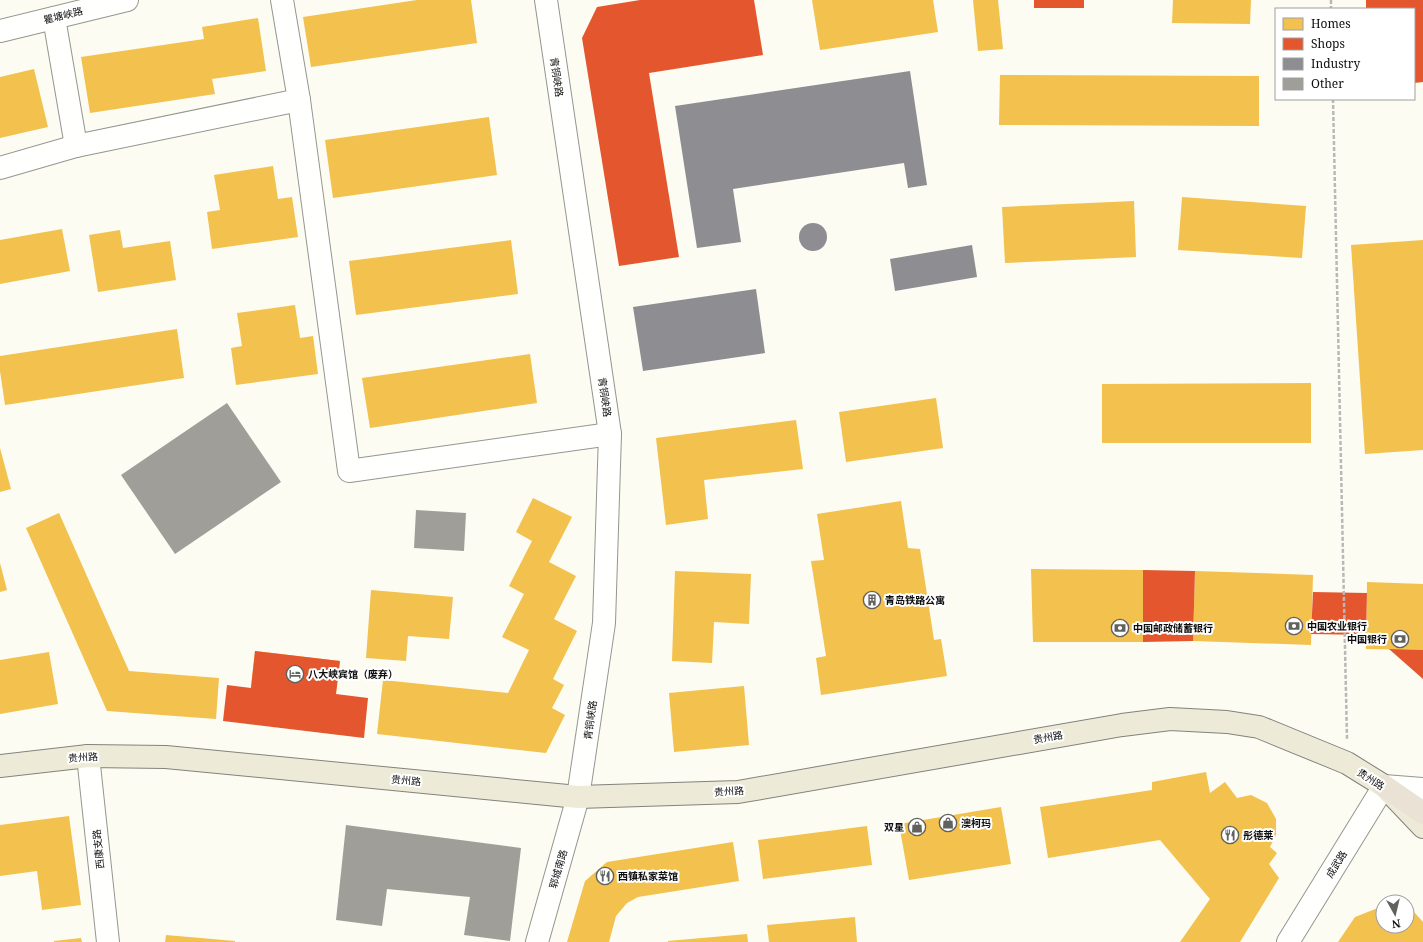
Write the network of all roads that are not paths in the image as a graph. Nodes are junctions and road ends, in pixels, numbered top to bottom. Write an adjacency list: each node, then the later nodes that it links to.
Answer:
1 (127, 0): 4 (street, 瞿塘峡路)
2 (282, 0): 6 (street)
3 (546, 0): 9 (street, 青铜峡路)
4 (54, 18): 5 (street, 瞿塘峡路); 7 (street)
5 (0, 31)
6 (299, 100): 7 (street); 9 (street)
7 (76, 146): 8 (street)
8 (0, 168)
9 (610, 434): 14 (street, 青铜峡路)
10 (88, 756): 11 (main road, 贵州路); 14 (main road, 贵州路); 17 (street, 西康支路)
11 (0, 766)
12 (1384, 786): 13 (street); 14 (main road, 贵州路); 15 (highway); 16 (main road, 贵州路); 19 (street, 成武路)
13 (1423, 788)
14 (578, 797): 18 (street, 郓城南路)
15 (1423, 813)
16 (1423, 827)
17 (108, 942)
18 (537, 942)
19 (1288, 942)

